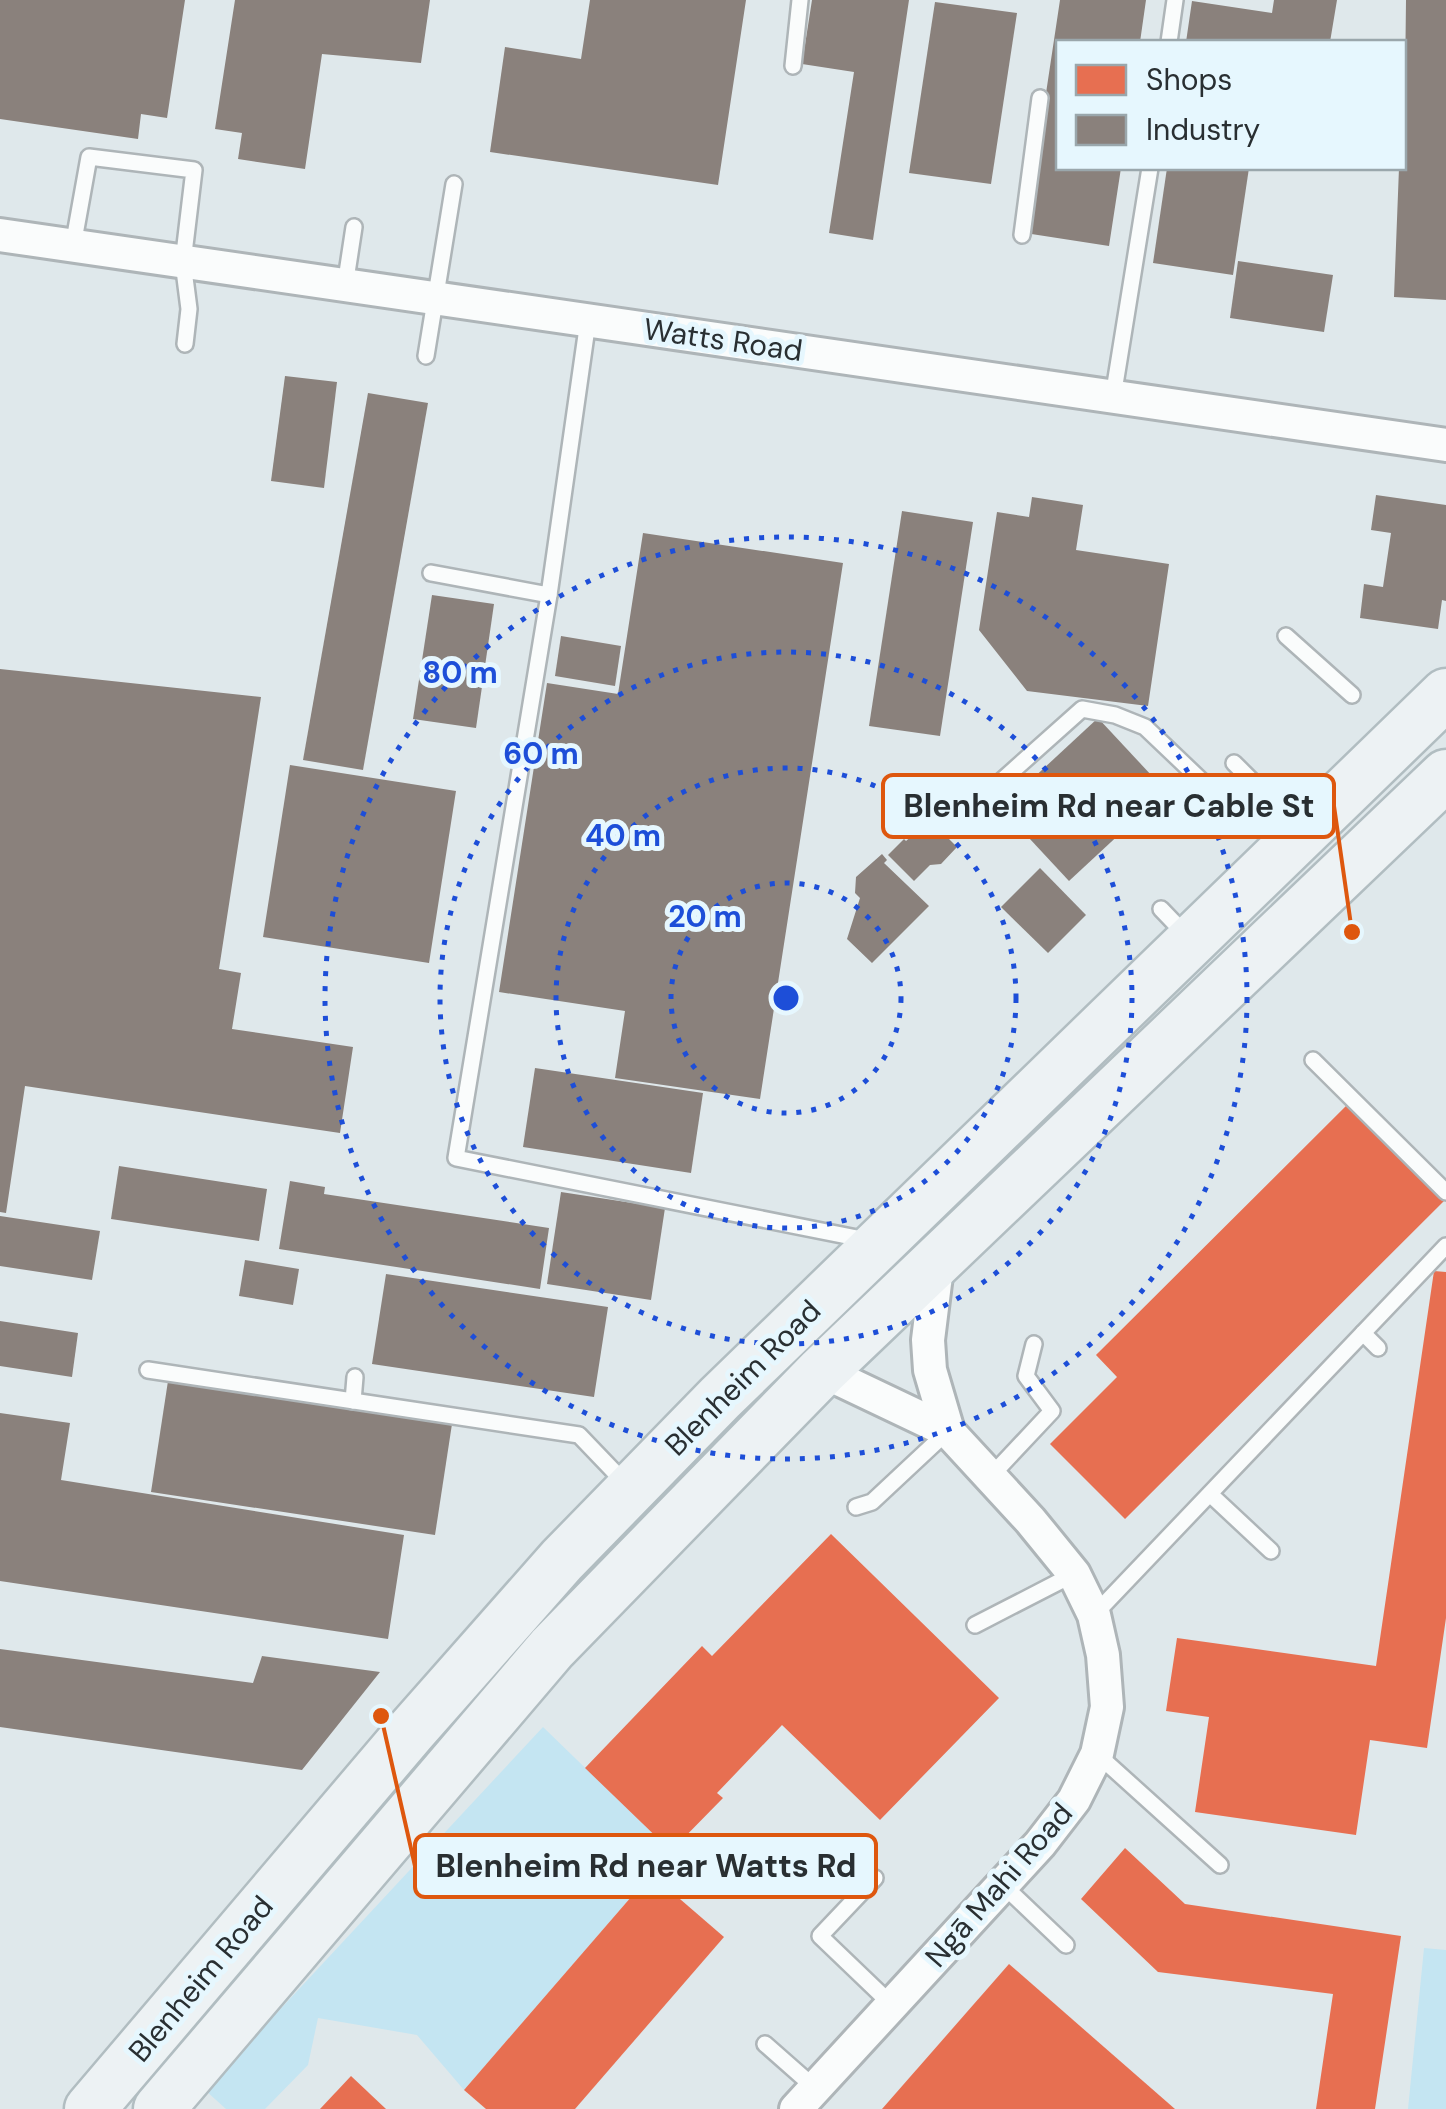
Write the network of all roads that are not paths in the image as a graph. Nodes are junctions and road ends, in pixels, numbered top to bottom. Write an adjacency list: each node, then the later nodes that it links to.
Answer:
1 (800, 0): 4 (lane)
2 (1176, 0): 3 (lane)
3 (1169, 40)
4 (792, 66)
5 (1040, 98): 10 (lane)
6 (1150, 170): 18 (lane)
7 (454, 184): 14 (lane)
8 (354, 227): 13 (lane)
9 (0, 235): 11 (street, Watts Road)
10 (1022, 235)
11 (73, 246): 12 (street, Watts Road); 12 (lane)
12 (183, 262): 13 (street, Watts Road); 16 (lane)
13 (345, 286): 14 (street, Watts Road)
14 (436, 300): 15 (street, Watts Road); 17 (lane)
15 (588, 321): 18 (street, Watts Road); 21 (lane)
16 (185, 344)
17 (426, 356)
18 (1113, 396): 19 (street, Watts Road)
19 (1446, 445)
20 (431, 574): 21 (lane)
21 (549, 595): 32 (lane)
22 (1286, 636): 24 (lane)
23 (1446, 694): 29 (main road, Blenheim Road)
24 (1352, 695)
25 (1234, 762): 29 (lane)
26 (1446, 775): 34 (main road, Blenheim Road)
27 (998, 784): 28 (lane)
28 (1209, 788)
29 (1304, 832): 32 (main road, Blenheim Road)
30 (1313, 1060): 31 (lane)
31 (1446, 1192)
32 (880, 1243): 44 (main road, Blenheim Road)
33 (1446, 1246): 35 (lane)
34 (938, 1259): 39 (main road, Blenheim Road); 42 (street, Ngā Mahi Road)
35 (1363, 1333): 37 (lane); 45 (lane)
36 (1034, 1344): 43 (lane)
37 (1378, 1348)
38 (148, 1370): 41 (lane)
39 (822, 1371): 42 (street, Ngā Mahi Road); 52 (main road, Blenheim Road)
40 (354, 1377): 41 (lane)
41 (353, 1401): 44 (lane)
42 (948, 1431): 43 (street, Ngā Mahi Road); 46 (lane)
43 (992, 1476): 48 (street, Ngā Mahi Road)
44 (631, 1489): 51 (main road, Blenheim Road)
45 (1210, 1494): 47 (lane); 49 (lane)
46 (856, 1507)
47 (1271, 1551)
48 (1074, 1574): 49 (street, Ngā Mahi Road); 50 (lane)
49 (1094, 1616): 53 (street, Ngā Mahi Road)
50 (976, 1625)
51 (467, 1668): 52 (main road); 61 (main road, Blenheim Road)
52 (503, 1704): 62 (main road, Blenheim Road)
53 (1097, 1754): 54 (lane); 56 (street, Ngā Mahi Road)
54 (1220, 1865)
55 (875, 1878): 58 (lane)
56 (1003, 1885): 57 (lane); 58 (street, Ngā Mahi Road)
57 (1066, 1945)
58 (892, 2005): 60 (street, Ngā Mahi Road)
59 (766, 2044): 60 (lane)
60 (806, 2099)
61 (90, 2109)
62 (159, 2109)

